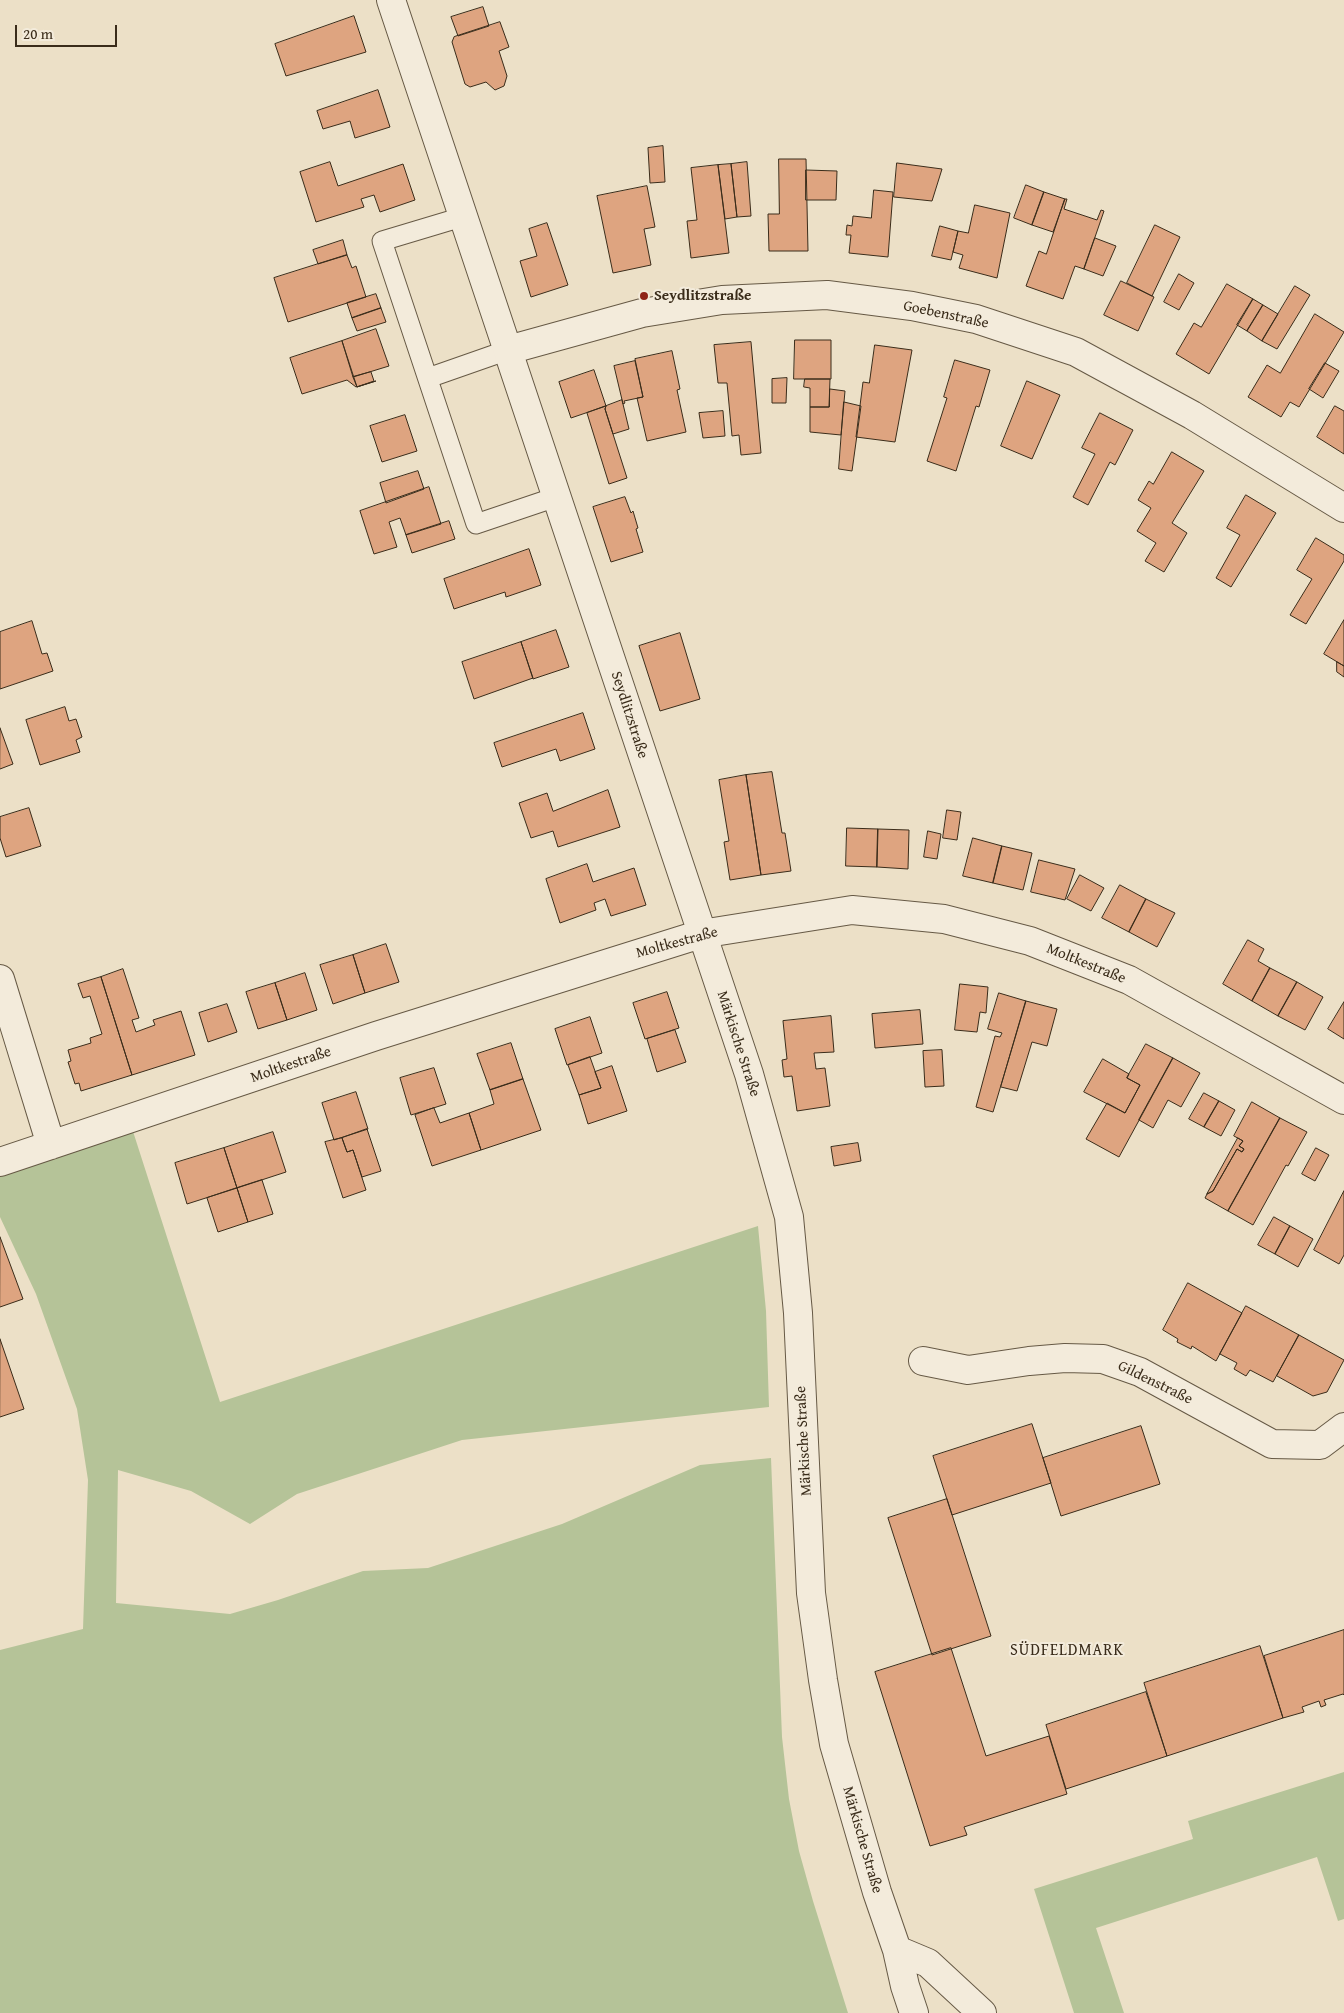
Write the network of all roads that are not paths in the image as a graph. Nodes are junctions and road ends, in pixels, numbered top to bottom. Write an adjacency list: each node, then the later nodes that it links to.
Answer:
1 (391, 0): 2 (street, Seydlitzstraße)
2 (462, 217): 3 (street, Seydlitzstraße); 4 (lane)
3 (508, 350): 4 (lane); 5 (street, Seydlitzstraße); 6 (street, Goebenstraße)
4 (428, 378): 5 (lane)
5 (556, 497): 7 (street, Seydlitzstraße)
6 (1344, 508)
7 (701, 934): 9 (street, Moltkestraße); 10 (street, Moltkestraße); 14 (street, Märkische Straße)
8 (0, 979): 10 (street)
9 (1344, 1100)
10 (51, 1145): 11 (street, Moltkestraße)
11 (0, 1162)
12 (924, 1361): 13 (street, Gildenstraße)
13 (1344, 1427)
14 (897, 1950): 15 (street, Märkische Straße); 16 (street)
15 (914, 2013)
16 (982, 2013)

